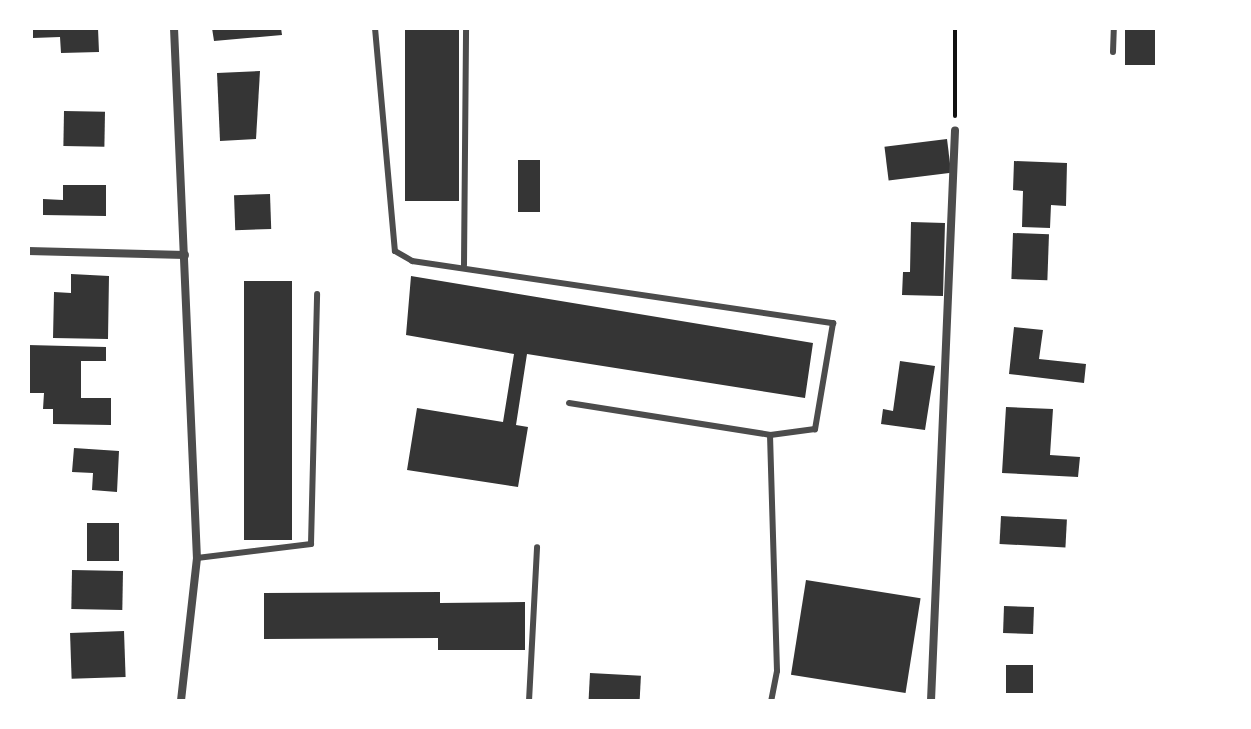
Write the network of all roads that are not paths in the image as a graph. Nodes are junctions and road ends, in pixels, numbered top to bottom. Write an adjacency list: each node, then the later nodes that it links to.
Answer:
1 (174, 28): 8 (street)
2 (375, 28): 9 (lane)
3 (466, 28): 9 (lane)
4 (1114, 28): 5 (lane)
5 (1113, 52)
6 (955, 131): 18 (street)
7 (28, 251): 8 (street)
8 (185, 255): 14 (street)
9 (464, 265): 12 (lane)
10 (317, 294): 14 (lane)
11 (569, 403): 12 (lane)
12 (770, 435): 17 (lane)
13 (537, 547): 16 (lane)
14 (197, 558): 15 (street)
15 (181, 701)
16 (529, 701)
17 (771, 701)
18 (931, 701)

